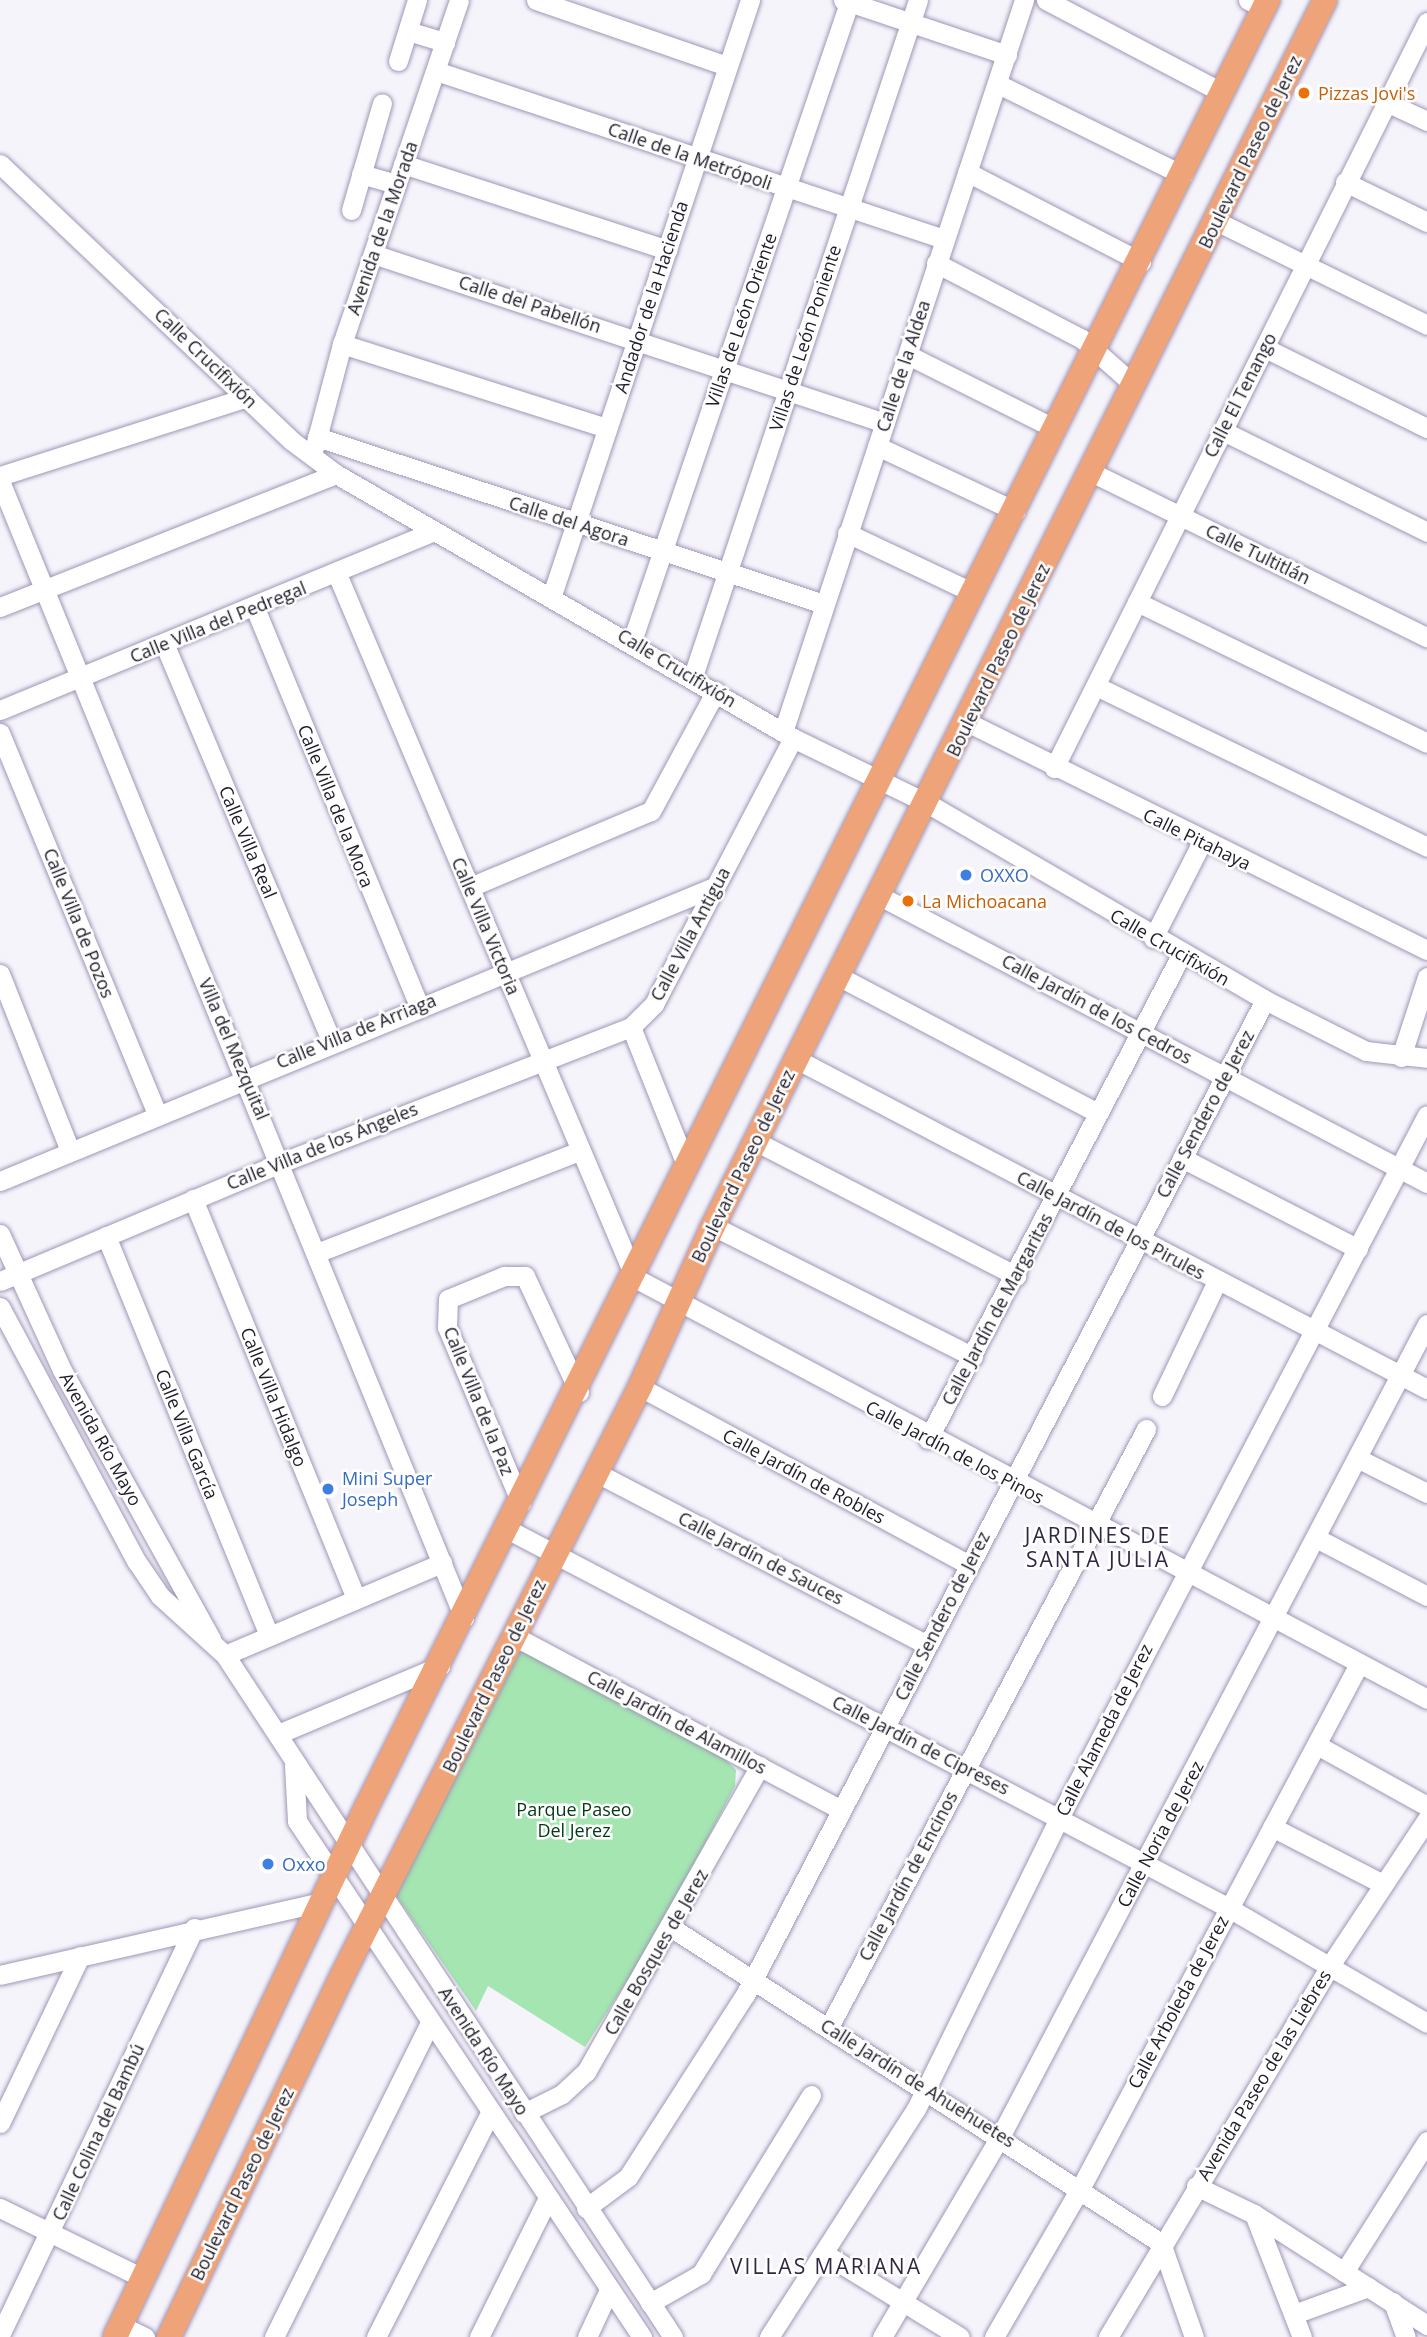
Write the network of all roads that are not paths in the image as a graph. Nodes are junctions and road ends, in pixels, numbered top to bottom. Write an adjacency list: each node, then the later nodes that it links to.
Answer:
1 (416, 0): 13 (street)
2 (459, 0): 14 (street, Avenida de la Morada)
3 (536, 0): 17 (street)
4 (750, 0): 17 (street, Andador de la Hacienda)
5 (918, 0): 11 (street, Villas de León Poniente)
6 (1024, 0): 15 (street, Calle de la Aldea)
7 (1046, 0): 20 (street)
8 (1325, 0): 35 (main road, Boulevard Paseo de Jerez)
9 (847, 1): 11 (street); 32 (street, Villas de León Oriente)
10 (1260, 3): 20 (main road)
11 (911, 21): 15 (street); 33 (street, Villas de León Poniente)
12 (1427, 22): 21 (street, Calle El Tenango)
13 (408, 31): 14 (street); 16 (street)
14 (445, 42): 18 (street, Avenida de la Morada)
15 (1007, 55): 19 (street, Calle de la Aldea)
16 (398, 61)
17 (727, 66): 24 (street, Andador de la Hacienda)
18 (436, 71): 24 (street, Calle de la Metrópoli); 26 (street, Avenida de la Morada)
19 (998, 84): 27 (street, Calle de la Aldea); 29 (street)
20 (1223, 93): 29 (main road)
21 (1386, 102): 23 (street); 30 (street, Calle El Tenango)
22 (382, 103): 28 (street)
23 (1427, 121)
24 (697, 157): 32 (street, Calle de la Metrópoli); 38 (street, Andador de la Hacienda)
25 (0, 164): 52 (street, Calle Crucifixión)
26 (403, 164): 31 (street, Avenida de la Morada); 38 (street)
27 (967, 172): 37 (street, Calle de la Aldea); 40 (street)
28 (361, 174): 31 (street); 34 (street)
29 (1183, 174): 40 (main road)
30 (1345, 182): 36 (street); 42 (street, Calle El Tenango)
31 (397, 184): 39 (street, Avenida de la Morada)
32 (785, 188): 33 (street, Calle de la Metrópoli); 49 (street, Villas de León Oriente)
33 (847, 208): 37 (street, Calle de la Metrópoli); 51 (street, Villas de León Poniente)
34 (351, 209)
35 (1216, 221): 42 (street); 50 (main road, Boulevard Paseo de Jerez)
36 (1427, 222)
37 (944, 239): 41 (street, Calle de la Aldea)
38 (667, 250): 44 (street, Andador de la Hacienda)
39 (373, 254): 44 (street, Calle del Pabellón); 45 (street, Avenida de la Morada)
40 (1141, 262): 47 (main road)
41 (936, 263): 47 (street); 48 (street, Calle de la Aldea)
42 (1305, 264): 43 (street); 46 (street, Calle El Tenango)
43 (1427, 325)
44 (636, 339): 49 (street, Calle del Pabellón); 54 (street, Andador de la Hacienda)
45 (342, 344): 54 (street); 58 (street, Avenida de la Morada)
46 (1265, 348): 56 (street); 57 (street, Calle El Tenango)
47 (1096, 350): 50 (street); 55 (main road)
48 (908, 355): 53 (street, Calle de la Aldea); 55 (street)
49 (725, 368): 51 (street, Calle del Pabellón); 71 (street, Villas de León Oriente)
50 (1134, 385): 61 (main road, Boulevard Paseo de Jerez)
51 (789, 389): 53 (street, Calle del Pabellón); 72 (street, Villas de León Poniente)
52 (247, 397): 60 (street, Calle Crucifixión); 63 (street)
53 (885, 423): 59 (street, Calle de la Aldea)
54 (607, 428): 67 (street, Andador de la Hacienda)
55 (1054, 428): 65 (main road)
56 (1427, 428)
57 (1223, 431): 66 (street, Calle El Tenango); 69 (street)
58 (317, 437): 60 (street, Avenida de la Morada); 67 (street, Calle del Agora)
59 (877, 446): 65 (street); 70 (street, Calle de la Aldea)
60 (311, 458): 62 (street, Calle Crucifixión)
61 (1089, 471): 66 (street, Calle Tultitlán); 89 (main road, Boulevard Paseo de Jerez)
62 (336, 474): 68 (street, Calle Crucifixión); 74 (street)
63 (0, 476)
64 (0, 481): 74 (street, Villa del Mezquital)
65 (1015, 511): 75 (main road)
66 (1179, 515): 77 (street, Calle El Tenango); 81 (street, Calle Tultitlán)
67 (577, 525): 71 (street, Calle del Agora); 76 (street, Andador de la Hacienda)
68 (434, 531): 73 (street, Calle Villa del Pedregal); 76 (street, Calle Crucifixión)
69 (1427, 531)
70 (847, 533): 75 (street); 78 (street, Calle de la Aldea)
71 (663, 552): 72 (street, Calle del Agora); 82 (street, Villas de León Oriente)
72 (727, 573): 78 (street, Calle del Agora); 84 (street, Villas de León Poniente)
73 (337, 574): 80 (street, Calle Villa del Pedregal); 98 (street, Calle Villa Victoria)
74 (43, 589): 79 (street); 85 (street, Villa del Mezquital)
75 (974, 593): 94 (main road)
76 (552, 595): 82 (street, Calle Crucifixión)
77 (1137, 602): 86 (street, Calle El Tenango); 92 (street)
78 (821, 603): 91 (street, Calle de la Aldea)
79 (0, 607)
80 (255, 608): 83 (street, Calle Villa del Pedregal); 109 (street, Calle Villa de la Mora)
81 (1427, 637)
82 (632, 641): 84 (street, Calle Crucifixión)
83 (164, 643): 85 (street, Calle Villa del Pedregal); 112 (street, Calle Villa Real)
84 (693, 676): 87 (street, Calle Crucifixión)
85 (78, 680): 88 (street, Calle Villa del Pedregal); 117 (street, Villa del Mezquital)
86 (1096, 685): 93 (street, Calle El Tenango); 97 (street)
87 (716, 691): 91 (street, Calle Crucifixión); 98 (street)
88 (0, 710)
89 (969, 723): 93 (street, Calle Pitahaya); 95 (main road, Boulevard Paseo de Jerez)
90 (0, 733): 119 (street, Calle Villa de Pozos)
91 (788, 735): 94 (street, Calle Crucifixión); 99 (street, Calle Villa Antigua)
92 (1427, 743)
93 (1054, 768): 96 (street, Calle Pitahaya)
94 (876, 783): 95 (street, Calle Crucifixión); 127 (main road)
95 (927, 803): 100 (main road, Boulevard Paseo de Jerez); 101 (street, Calle Crucifixión)
96 (1202, 842): 101 (street); 102 (street, Calle Pitahaya)
97 (1427, 847)
98 (470, 887): 104 (street, Calle Villa Victoria)
99 (714, 887): 104 (street, Calle Villa de Arriaga); 110 (street, Calle Villa Antigua)
100 (878, 895): 106 (main road, Boulevard Paseo de Jerez); 111 (street, Calle Jardín de los Cedros)
101 (1153, 939): 103 (street, Calle Crucifixión)
102 (1427, 950)
103 (1181, 955): 108 (street, Calle Crucifixión); 111 (street, Calle Jardín de Margaritas)
104 (505, 972): 109 (street, Calle Villa de Arriaga); 114 (street, Calle Villa Victoria)
105 (0, 974): 123 (street)
106 (838, 976): 116 (main road, Boulevard Paseo de Jerez); 120 (street)
107 (1427, 977): 113 (street)
108 (1265, 1000): 113 (street, Calle Crucifixión); 118 (street, Calle Sendero de Jerez)
109 (418, 1004): 112 (street, Calle Villa de Arriaga)
110 (631, 1027): 114 (street, Calle Villa de los Ángeles); 127 (street)
111 (1142, 1032): 118 (street, Calle Jardín de los Cedros); 120 (street, Calle Jardín de Margaritas)
112 (331, 1041): 117 (street, Calle Villa de Arriaga)
113 (1401, 1057): 115 (street, Calle Crucifixión)
114 (540, 1058): 124 (street, Calle Villa Victoria); 126 (street, Calle Villa de los Ángeles)
115 (1427, 1058)
116 (796, 1059): 122 (main road, Boulevard Paseo de Jerez); 131 (street, Calle Jardín de los Pirules)
117 (245, 1075): 119 (street, Calle Villa de Arriaga); 126 (street, Villa del Mezquital)
118 (1224, 1076): 125 (street, Calle Sendero de Jerez); 128 (street, Calle Jardín de los Cedros)
119 (157, 1113): 123 (street, Calle Villa de Arriaga)
120 (1098, 1113): 131 (street, Calle Jardín de Margaritas)
121 (1427, 1115): 128 (street, Calle Alameda de Jerez)
122 (755, 1142): 133 (main road, Boulevard Paseo de Jerez); 139 (street)
123 (69, 1148): 129 (street, Calle Villa de Arriaga)
124 (580, 1151): 138 (street); 141 (street, Calle Villa Victoria)
125 (1182, 1158): 136 (street, Calle Sendero de Jerez); 137 (street)
126 (283, 1161): 132 (street, Calle Villa de los Ángeles); 138 (street, Villa del Mezquital)
127 (687, 1167): 141 (main road)
128 (1401, 1170): 130 (street, Calle Jardín de los Cedros); 137 (street, Calle Alameda de Jerez)
129 (0, 1181)
130 (1427, 1183)
131 (1056, 1196): 136 (street, Calle Jardín de los Pirules); 139 (street, Calle Jardín de Margaritas)
132 (193, 1199): 135 (street, Calle Villa de los Ángeles); 168 (street, Calle Villa Hidalgo)
133 (713, 1226): 143 (main road, Boulevard Paseo de Jerez); 148 (street)
134 (0, 1234): 140 (street, Avenida Río Mayo)
135 (106, 1236): 140 (street, Calle Villa de los Ángeles); 172 (street, Calle Villa García)
136 (1139, 1238): 142 (street, Calle Jardín de los Pirules); 158 (street, Calle Sendero de Jerez)
137 (1358, 1249): 147 (street, Calle Alameda de Jerez)
138 (319, 1252): 165 (street, Villa del Mezquital)
139 (1016, 1276): 148 (street, Calle Jardín de Margaritas)
140 (8, 1277): 174 (street, Avenida Río Mayo)
141 (635, 1278): 143 (street, Calle Jardín de los Pinos); 152 (main road)
142 (1217, 1281): 147 (street, Calle Jardín de los Pirules); 153 (street)
143 (676, 1304): 150 (main road, Boulevard Paseo de Jerez); 155 (street, Calle Jardín de los Pinos)
144 (0, 1307): 146 (street, Avenida Río Mayo)
145 (1427, 1324): 149 (street, Calle Noria de Jerez)
146 (8, 1332): 174 (street, Avenida Río Mayo)
147 (1315, 1332): 149 (street, Calle Jardín de los Pirules); 167 (street, Calle Alameda de Jerez)
148 (973, 1357): 155 (street, Calle Jardín de Margaritas)
149 (1401, 1376): 151 (street, Calle Jardín de los Pirules); 156 (street, Calle Noria de Jerez)
150 (640, 1387): 157 (main road, Boulevard Paseo de Jerez); 166 (street, Calle Jardín de Robles)
151 (1427, 1389)
152 (579, 1392): 160 (main road); 160 (street, Calle Villa de la Paz)
153 (1162, 1396)
154 (1146, 1429): 161 (street, Calle Jardín de Encinos)
155 (928, 1439): 158 (street, Calle Jardín de los Pinos)
156 (1359, 1459): 159 (street); 163 (street, Calle Noria de Jerez)
157 (597, 1473): 164 (main road, Boulevard Paseo de Jerez); 175 (street, Calle Jardín de Sauces)
158 (1012, 1482): 161 (street, Calle Jardín de los Pinos); 166 (street, Calle Sendero de Jerez)
159 (1427, 1493)
160 (521, 1503): 162 (main road)
161 (1092, 1525): 167 (street, Calle Jardín de los Pinos); 185 (street, Calle Jardín de Encinos)
162 (509, 1530): 164 (street, Calle Jardín de Cipreses); 170 (main road)
163 (1318, 1539): 169 (street); 171 (street, Calle Noria de Jerez)
164 (555, 1553): 173 (main road, Boulevard Paseo de Jerez); 180 (street, Calle Jardín de Cipreses)
165 (442, 1563): 168 (street); 170 (street, Villa del Mezquital)
166 (967, 1564): 175 (street, Calle Sendero de Jerez)
167 (1185, 1575): 171 (street, Calle Jardín de los Pinos); 188 (street, Calle Alameda de Jerez)
168 (355, 1596): 172 (street)
169 (1427, 1596)
170 (464, 1618): 178 (main road)
171 (1273, 1621): 177 (street, Calle Jardín de los Pinos); 192 (street, Calle Noria de Jerez)
172 (268, 1632): 176 (street)
173 (514, 1636): 184 (street, Calle Jardín de Alamillos); 195 (main road, Boulevard Paseo de Jerez)
174 (211, 1639): 176 (street, Avenida Río Mayo)
175 (925, 1644): 180 (street, Calle Sendero de Jerez)
176 (225, 1655): 181 (street, Avenida Río Mayo)
177 (1359, 1664): 179 (street, Calle Jardín de los Pinos); 182 (street, Calle Arboleda de Jerez)
178 (440, 1666): 181 (street); 191 (main road)
179 (1427, 1699)
180 (886, 1728): 185 (street, Calle Jardín de Cipreses); 187 (street, Calle Sendero de Jerez)
181 (278, 1734): 183 (street, Avenida Río Mayo)
182 (1317, 1745): 186 (street); 190 (street, Calle Arboleda de Jerez)
183 (294, 1765): 191 (street, Avenida Río Mayo); 193 (street, Avenida Río Mayo)
184 (760, 1766): 187 (street, Calle Jardín de Alamillos); 199 (street, Calle Bosques de Jerez)
185 (965, 1767): 188 (street, Calle Jardín de Cipreses); 207 (street, Calle Jardín de Encinos)
186 (1427, 1806)
187 (840, 1809): 204 (street, Calle Sendero de Jerez)
188 (1059, 1818): 192 (street, Calle Jardín de Cipreses); 208 (street, Calle Alameda de Jerez)
189 (1427, 1819): 194 (street, Avenida Paseo de las Liebres)
190 (1272, 1827): 194 (street); 197 (street, Calle Arboleda de Jerez)
191 (352, 1842): 193 (main road); 195 (street, Avenida Río Mayo)
192 (1144, 1865): 197 (street, Calle Jardín de Cipreses); 213 (street, Calle Noria de Jerez)
193 (333, 1879): 196 (main road); 200 (street, Avenida Río Mayo)
194 (1381, 1883): 202 (street, Avenida Paseo de las Liebres)
195 (385, 1896): 200 (main road, Boulevard Paseo de Jerez); 210 (street, Avenida Río Mayo)
196 (321, 1902): 198 (street); 225 (main road)
197 (1227, 1907): 202 (street, Calle Jardín de Cipreses); 216 (street, Calle Arboleda de Jerez)
198 (194, 1928): 201 (street); 221 (street, Calle Colina del Bambú)
199 (672, 1928): 204 (street, Calle Jardín de Ahuehuetes); 210 (street, Calle Bosques de Jerez)
200 (366, 1932): 206 (street, Avenida Río Mayo); 236 (main road, Boulevard Paseo de Jerez)
201 (80, 1956): 203 (street); 212 (street)
202 (1331, 1964): 205 (street, Calle Jardín de Cipreses); 215 (street, Avenida Paseo de las Liebres)
203 (0, 1975)
204 (752, 1980): 207 (street, Calle Jardín de Ahuehuetes); 219 (street, Calle Sendero de Jerez)
205 (1427, 2023)
206 (429, 2025): 211 (street, Avenida Río Mayo); 237 (street)
207 (829, 2027): 208 (street, Calle Jardín de Ahuehuetes)
208 (922, 2086): 213 (street, Calle Jardín de Ahuehuetes); 223 (street, Calle Alameda de Jerez)
209 (811, 2095): 230 (street)
210 (524, 2113): 219 (street, Avenida Río Mayo)
211 (489, 2115): 217 (street, Avenida Río Mayo); 238 (street)
212 (0, 2123)
213 (1002, 2136): 216 (street, Calle Jardín de Ahuehuetes); 228 (street, Calle Noria de Jerez)
214 (1427, 2141): 224 (street)
215 (1196, 2186): 220 (street); 222 (street, Avenida Paseo de las Liebres)
216 (1081, 2187): 222 (street, Calle Jardín de Ahuehuetes); 246 (street, Calle Arboleda de Jerez)
217 (546, 2202): 227 (street, Avenida Río Mayo); 239 (street)
218 (0, 2208): 221 (street)
219 (586, 2208): 230 (street, Avenida Río Mayo)
220 (1254, 2214): 224 (street); 231 (street)
221 (50, 2232): 225 (street); 234 (street, Calle Colina del Bambú)
222 (1161, 2243): 247 (street, Avenida Paseo de las Liebres); 248 (street)
223 (825, 2254): 228 (street); 243 (street, Calle Alameda de Jerez)
224 (1344, 2272): 226 (street)
225 (143, 2278): 233 (main road)
226 (1368, 2287): 229 (street); 231 (street)
227 (608, 2292): 240 (street); 241 (street, Avenida Río Mayo)
228 (903, 2302): 244 (street, Calle Noria de Jerez); 245 (street)
229 (1393, 2302): 232 (street); 250 (street)
230 (650, 2303): 242 (street, Avenida Río Mayo)
231 (1294, 2314): 249 (street)
232 (1427, 2325)
233 (117, 2331): 235 (street)
234 (0, 2335)
235 (145, 2337)
236 (169, 2337)
237 (274, 2337)
238 (376, 2337)
239 (479, 2337)
240 (587, 2337)
241 (642, 2337)
242 (673, 2337)
243 (769, 2337)
244 (881, 2337)
245 (960, 2337)
246 (994, 2337)
247 (1108, 2337)
248 (1194, 2337)
249 (1302, 2337)
250 (1406, 2337)

